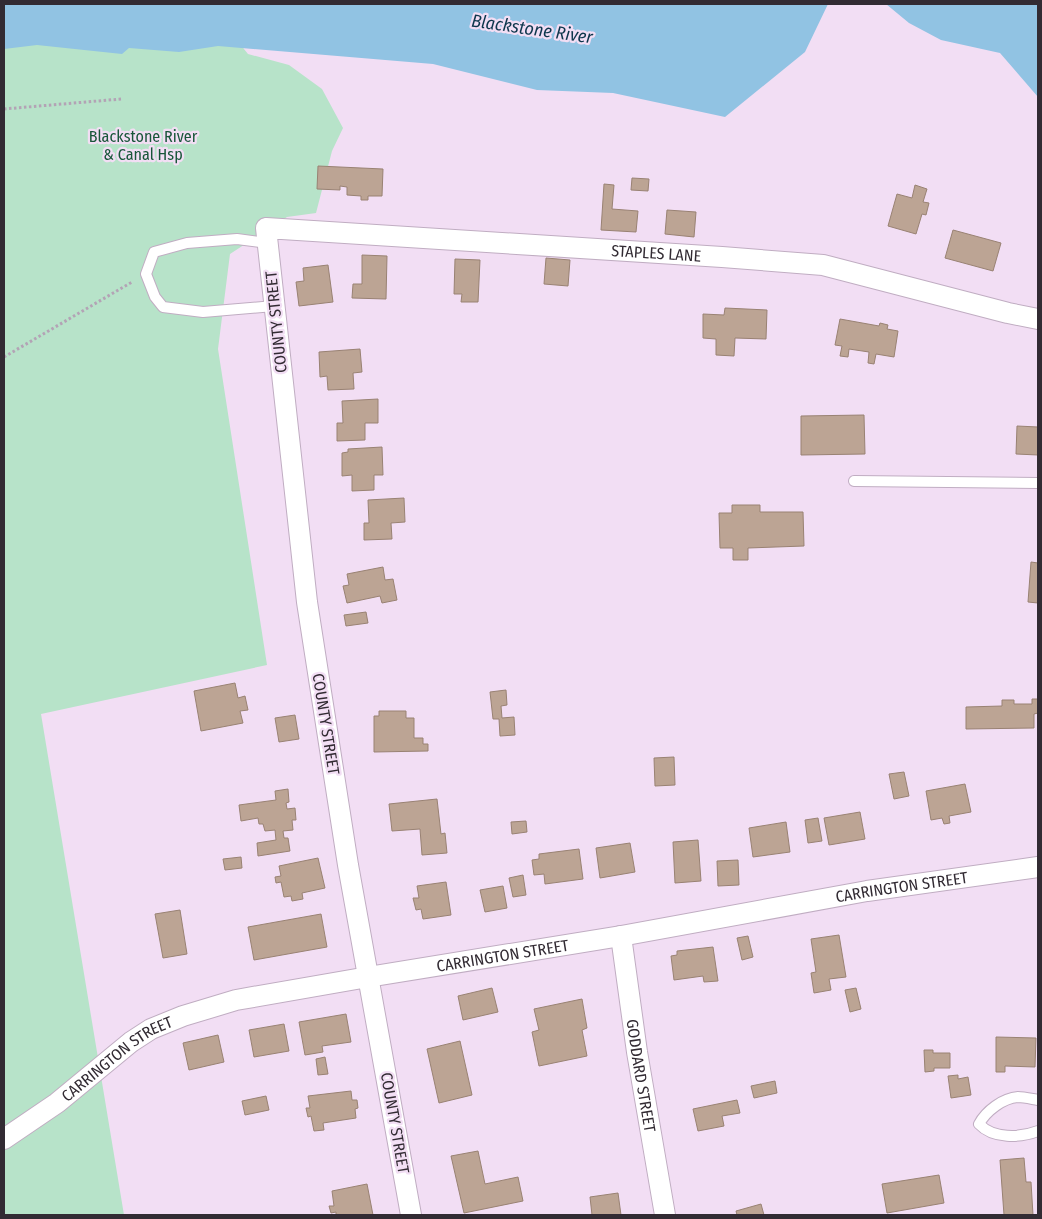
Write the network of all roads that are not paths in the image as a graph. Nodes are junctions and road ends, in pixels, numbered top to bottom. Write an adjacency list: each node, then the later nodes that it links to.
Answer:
1 (267, 236): 2 (street, COUNTY STREET); 2 (lane); 3 (street, STAPLES LANE)
2 (274, 306): 8 (street, COUNTY STREET)
3 (1038, 319)
4 (854, 481): 5 (lane)
5 (1038, 484)
6 (1038, 867): 7 (street, CARRINGTON STREET)
7 (622, 936): 8 (street, CARRINGTON STREET); 13 (street, GODDARD STREET)
8 (368, 977): 11 (street, CARRINGTON STREET); 12 (street, COUNTY STREET)
9 (1038, 1100): 10 (lane)
10 (1038, 1131)
11 (4, 1139)
12 (411, 1215)
13 (665, 1215)

